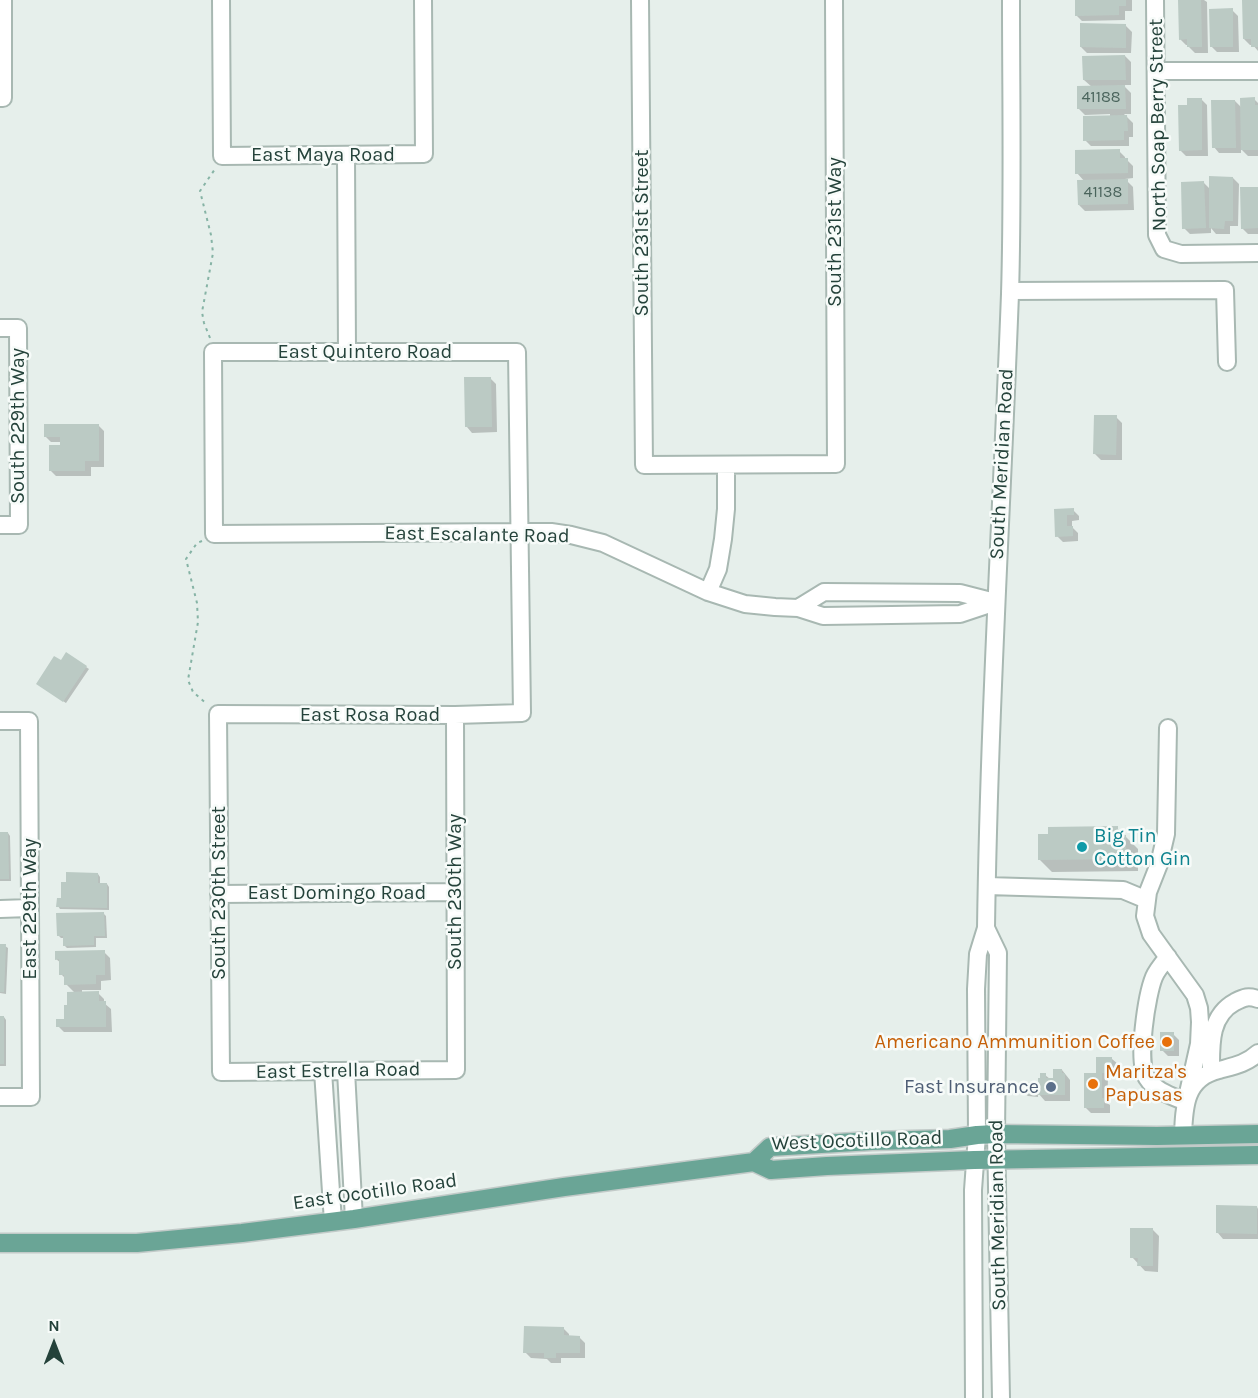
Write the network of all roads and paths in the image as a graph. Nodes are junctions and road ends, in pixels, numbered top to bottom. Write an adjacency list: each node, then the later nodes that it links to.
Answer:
1 (3, 0): 10 (street)
2 (221, 0): 11 (street)
3 (423, 0): 12 (street, East Maya Road)
4 (640, 0): 19 (street, South 231st Street)
5 (834, 0): 19 (street, South 231st Way)
6 (1011, 0): 14 (street, South Meridian Road)
7 (1155, 0): 8 (street, North Soap Berry Street)
8 (1156, 71): 9 (street); 13 (street, North Soap Berry Street)
9 (1258, 71)
10 (2, 98)
11 (222, 156): 12 (street, East Maya Road); 16 (path)
12 (346, 156): 17 (street)
13 (1258, 253)
14 (1010, 291): 18 (street); 24 (street, South Meridian Road)
15 (0, 328): 20 (street, South 229th Way)
16 (213, 352): 17 (street, East Quintero Road); 22 (street)
17 (347, 352): 21 (street, East Quintero Road)
18 (1227, 362)
19 (726, 465): 23 (street)
20 (0, 525)
21 (519, 532): 22 (street, East Escalante Road); 23 (street, East Escalante Road); 27 (street, East Rosa Road)
22 (214, 534): 26 (path)
23 (708, 592): 25 (street, East Escalante Road)
24 (996, 602): 25 (street, East Escalante Road); 25 (street); 30 (street, South Meridian Road)
25 (798, 608)
26 (218, 714): 27 (street, East Rosa Road); 32 (street, South 230th Street)
27 (455, 715): 31 (street, South 230th Way)
28 (0, 721): 34 (street, East 229th Way)
29 (1168, 728): 33 (street)
30 (987, 886): 33 (street); 36 (street, South Meridian Road)
31 (455, 892): 32 (street, East Domingo Road); 40 (street, South 230th Way)
32 (219, 894): 43 (street, South 230th Street)
33 (1147, 900): 37 (street)
34 (29, 908): 35 (street); 45 (street, East 229th Way)
35 (0, 909)
36 (986, 928): 47 (street, South Meridian Road); 49 (street, South Meridian Road)
37 (1168, 957): 46 (street); 46 (street)
38 (1258, 999): 44 (street)
39 (1258, 1053): 44 (street)
40 (456, 1070): 42 (street, East Estrella Road)
41 (323, 1071): 42 (street, East Estrella Road); 43 (street, East Estrella Road); 56 (street)
42 (346, 1071): 55 (street)
43 (221, 1072)
44 (1211, 1072): 46 (street)
45 (0, 1097)
46 (1186, 1102): 50 (street)
47 (996, 1134): 49 (main road, West Ocotillo Road); 50 (main road, West Ocotillo Road); 53 (street, South Meridian Road)
48 (1258, 1134): 50 (main road, West Ocotillo Road)
49 (976, 1135): 52 (street, South Meridian Road); 54 (main road, West Ocotillo Road)
50 (1183, 1135)
51 (1258, 1155): 53 (main road, West Ocotillo Road)
52 (974, 1160): 53 (main road, West Ocotillo Road); 54 (main road, West Ocotillo Road); 58 (street, South Meridian Road)
53 (997, 1160): 59 (street, South Meridian Road)
54 (754, 1162): 55 (main road, East Ocotillo Road)
55 (354, 1219): 56 (main road, East Ocotillo Road)
56 (333, 1222): 57 (main road, East Ocotillo Road)
57 (0, 1243)
58 (974, 1398)
59 (1001, 1398)

